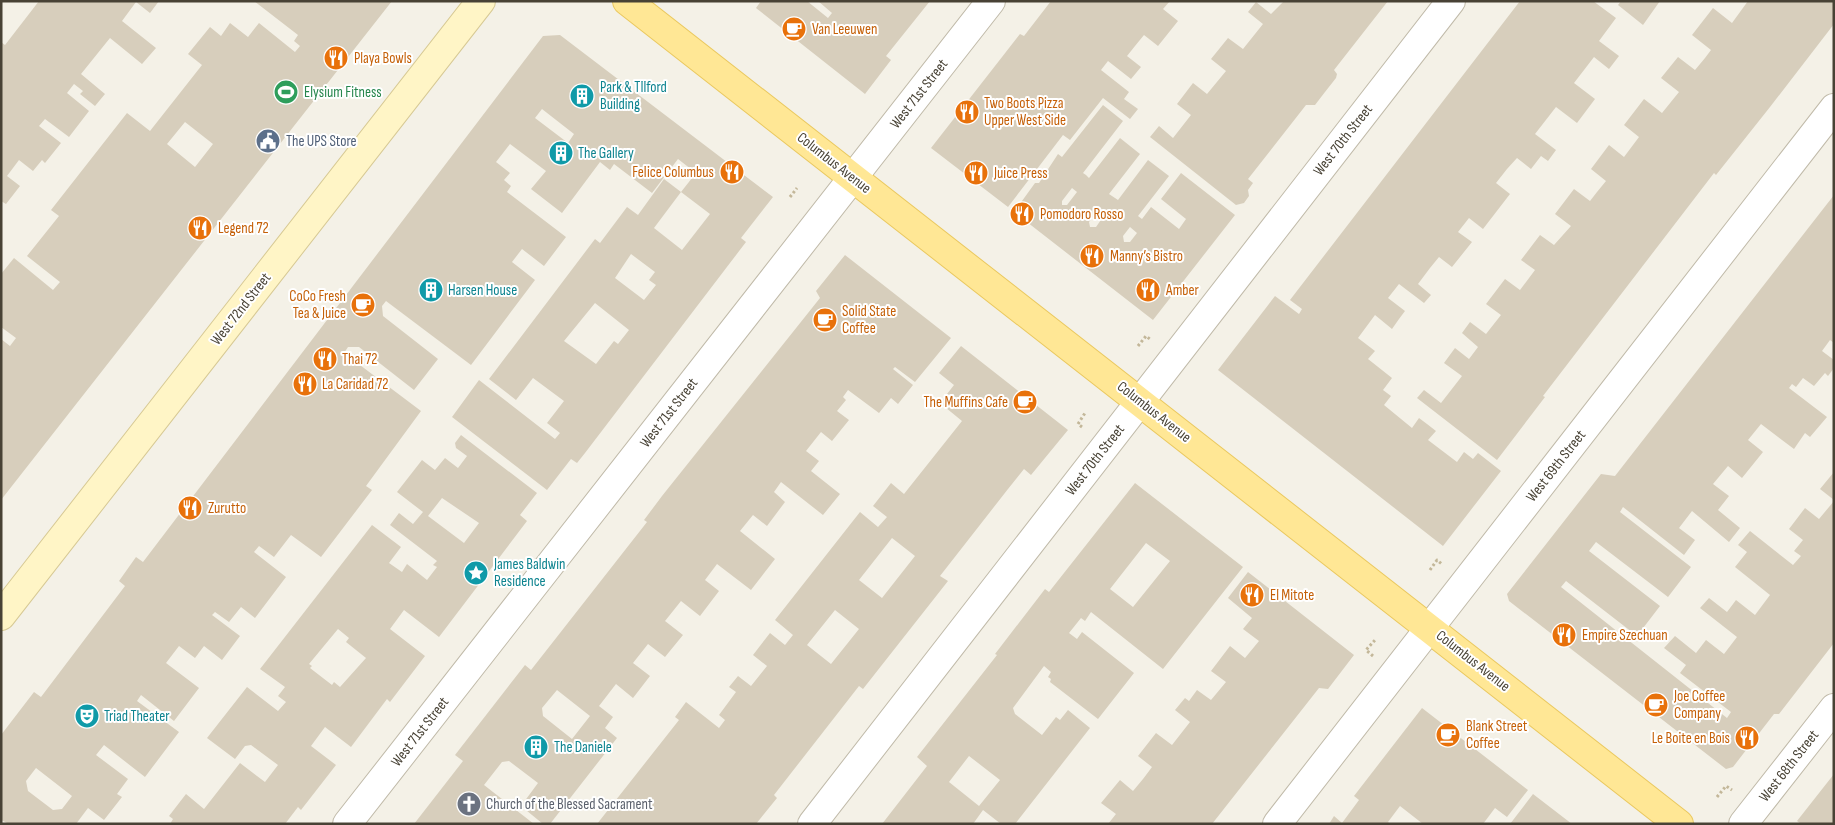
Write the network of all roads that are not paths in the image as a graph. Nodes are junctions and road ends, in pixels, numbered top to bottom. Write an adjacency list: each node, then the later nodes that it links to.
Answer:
1 (481, 1): 8 (main road, West 72nd Street)
2 (627, 1): 6 (main road, Columbus Avenue)
3 (991, 1): 6 (street, West 71st Street)
4 (1451, 1): 7 (street, West 70th Street)
5 (1834, 108): 9 (street, West 69th Street)
6 (853, 178): 7 (main road, Columbus Avenue); 11 (street, West 71st Street)
7 (1140, 401): 9 (main road, Columbus Avenue); 12 (street, West 70th Street)
8 (1, 616)
9 (1430, 628): 13 (street, West 69th Street); 14 (main road, Columbus Avenue)
10 (1834, 708): 15 (street, West 68th Street)
11 (347, 824)
12 (812, 824)
13 (1277, 824)
14 (1679, 824)
15 (1743, 824)

